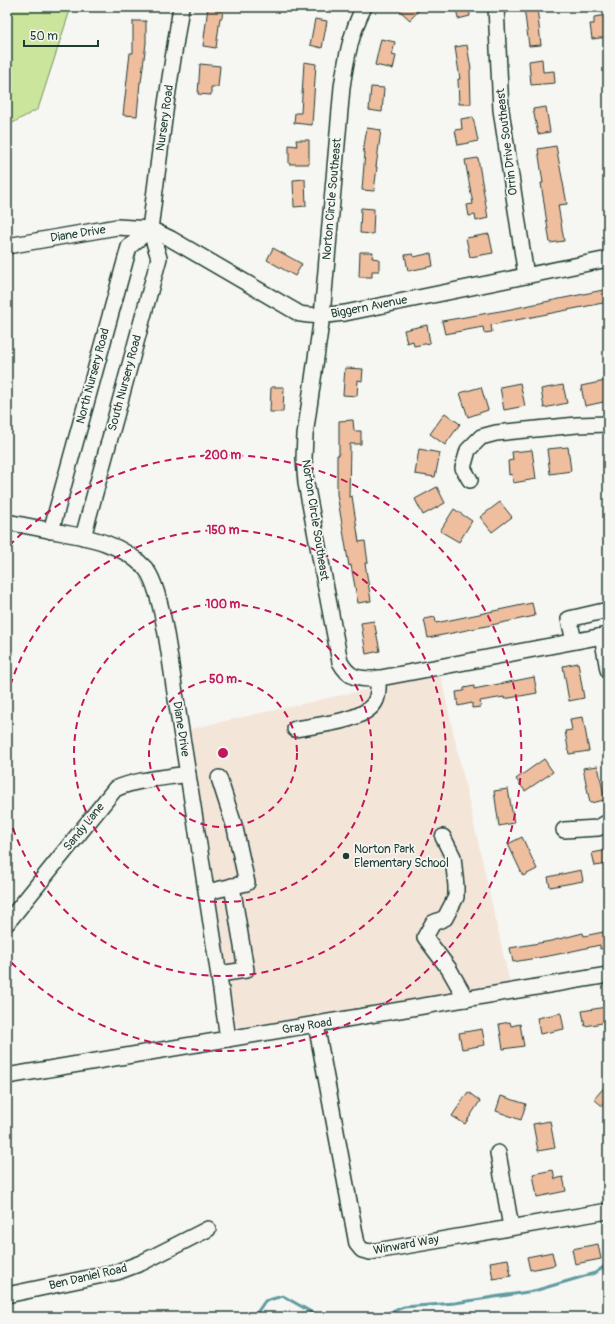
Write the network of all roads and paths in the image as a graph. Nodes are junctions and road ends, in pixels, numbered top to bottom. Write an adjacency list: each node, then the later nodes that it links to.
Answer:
1 (182, 7): 4 (street, Nursery Road)
2 (364, 7): 8 (street, Norton Circle Southeast)
3 (496, 7): 7 (street, Orrin Drive Southeast)
4 (150, 229): 5 (street, Diane Drive); 8 (street, Biggern Avenue); 12 (street, North Nursery Road); 13 (street, South Nursery Road)
5 (7, 246)
6 (608, 260): 7 (street, Biggern Avenue)
7 (526, 276): 8 (street, Biggern Avenue)
8 (322, 316): 18 (street, Norton Circle Southeast)
9 (608, 424): 10 (street)
10 (470, 480)
11 (7, 522): 12 (street, Diane Drive)
12 (51, 531): 13 (street, Diane Drive)
13 (83, 537): 20 (street, Diane Drive)
14 (608, 610): 16 (street)
15 (605, 636): 16 (street, Norton Circle Southeast); 17 (street)
16 (574, 640): 18 (street, Norton Circle Southeast)
17 (608, 670)
18 (378, 678): 19 (street)
19 (295, 729)
20 (188, 774): 26 (street, Diane Drive); 27 (street, Sandy Lane)
21 (219, 778): 25 (street)
22 (608, 822): 23 (street)
23 (564, 830)
24 (443, 837): 30 (street)
25 (232, 886): 26 (street); 28 (street)
26 (207, 892): 28 (street, Diane Drive)
27 (7, 923)
28 (219, 974): 32 (street, Diane Drive)
29 (608, 975): 30 (street, Gray Road)
30 (466, 999): 31 (street, Gray Road)
31 (316, 1024): 32 (street, Gray Road); 36 (street, Winward Way)
32 (228, 1039): 33 (street, Gray Road)
33 (7, 1076)
34 (498, 1153): 36 (street)
35 (608, 1211): 36 (street, Winward Way)
36 (511, 1227)
37 (208, 1229): 38 (street, Ben Daniel Road)
38 (7, 1295)

